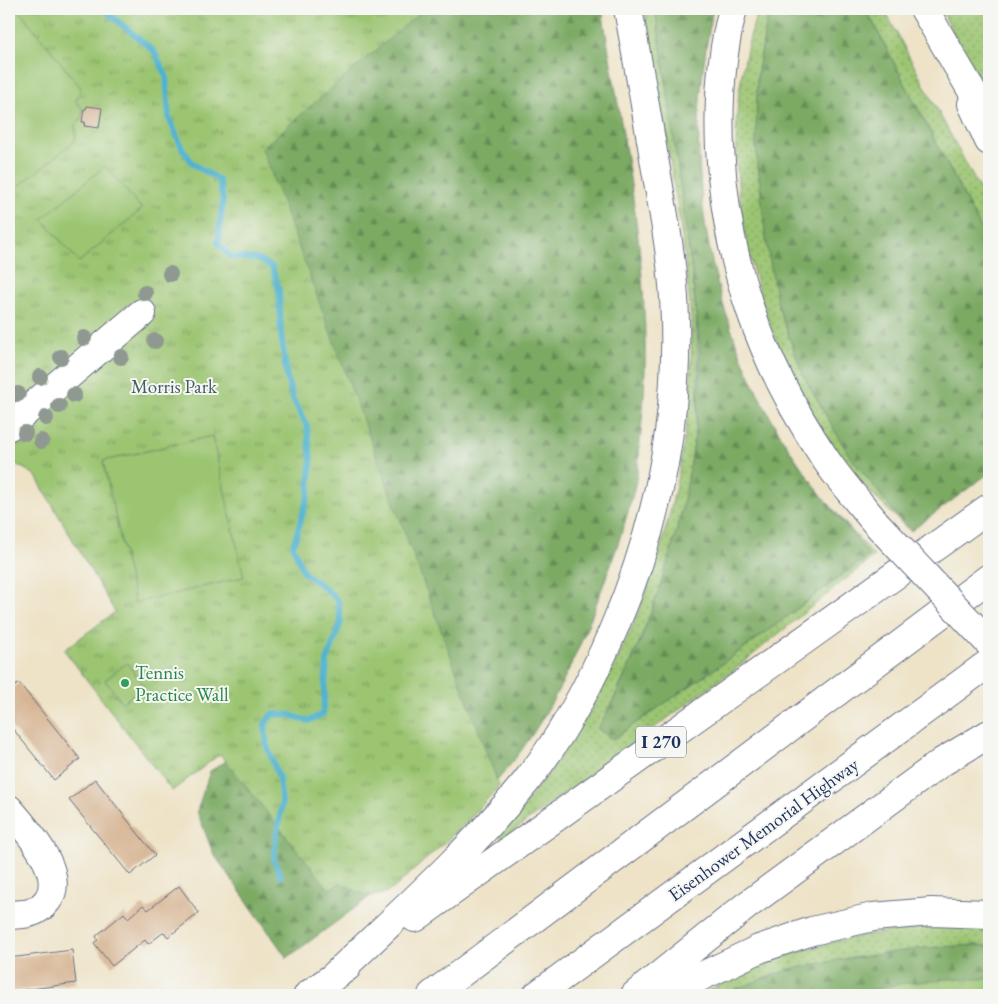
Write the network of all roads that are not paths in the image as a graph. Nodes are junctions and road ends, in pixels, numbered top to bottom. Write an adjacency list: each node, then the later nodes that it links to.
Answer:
1 (628, 9): 17 (main road)
2 (733, 9): 11 (main road, bridge)
3 (924, 9): 4 (main road)
4 (939, 35): 5 (main road); 6 (main road)
5 (989, 120)
6 (989, 142)
7 (142, 313): 8 (main road)
8 (9, 426)
9 (989, 508): 17 (main road, I 270)
10 (989, 578): 19 (main road)
11 (989, 643)
12 (989, 663): 20 (main road, Eisenhower Memorial Highway)
13 (989, 734): 21 (main road)
14 (9, 809): 16 (main road)
15 (989, 914): 22 (main road)
16 (9, 915)
17 (333, 977): 18 (main road, I 270)
18 (308, 995)
19 (432, 995)
20 (537, 995)
21 (635, 995)
22 (662, 995)

